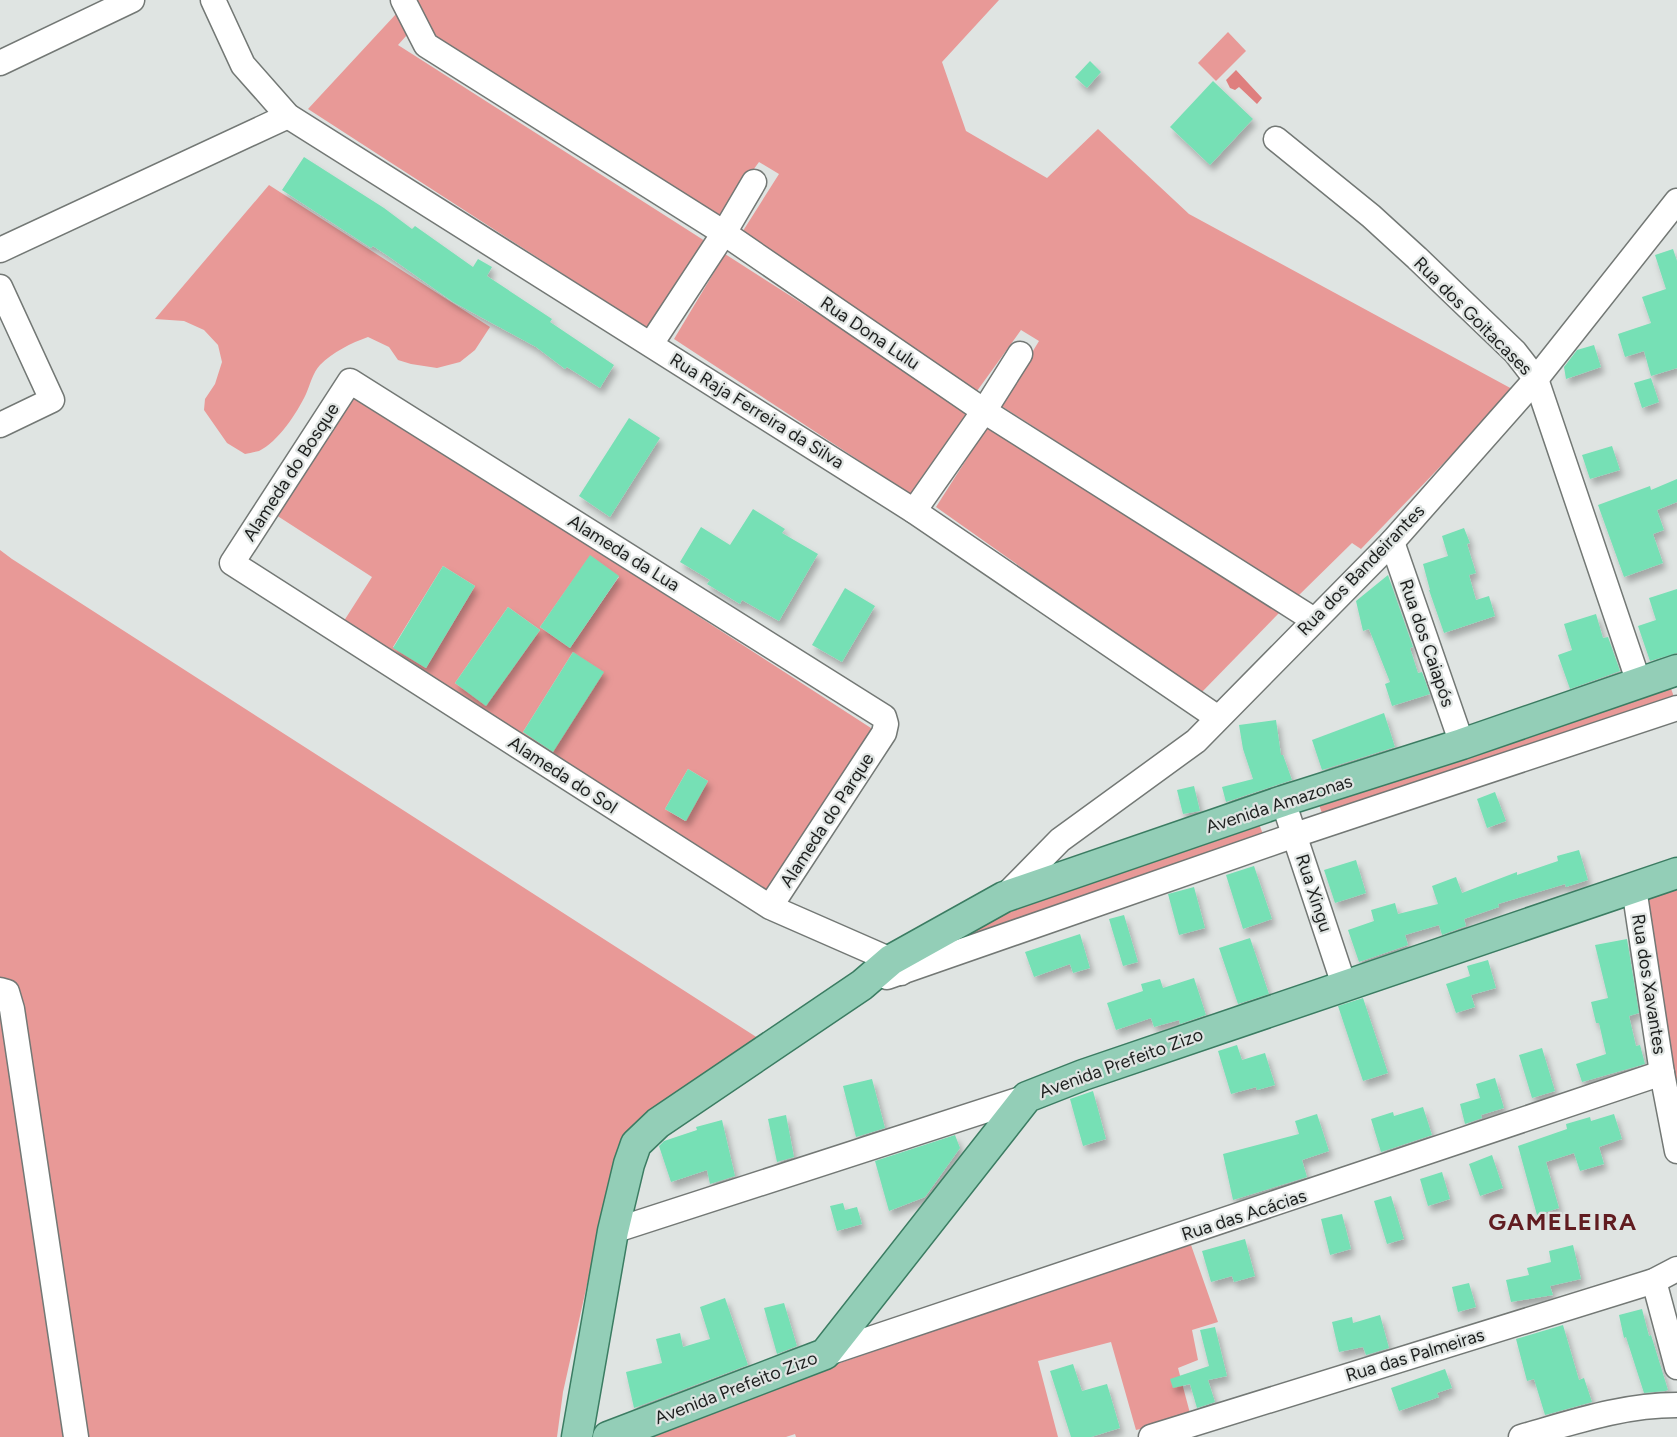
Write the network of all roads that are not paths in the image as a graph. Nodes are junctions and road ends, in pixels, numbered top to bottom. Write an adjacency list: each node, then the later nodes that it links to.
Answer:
1 (132, 0): 4 (street)
2 (213, 0): 5 (street, Rua Raja Ferreira da Silva)
3 (403, 0): 9 (street, Rua Dona Lulu)
4 (0, 63)
5 (288, 116): 10 (street); 12 (street, Rua Raja Ferreira da Silva)
6 (1276, 139): 14 (street, Rua dos Goitacases)
7 (754, 182): 9 (street)
8 (1677, 201): 14 (street, Rua dos Bandeirantes)
9 (724, 233): 12 (street); 16 (street, Rua Dona Lulu)
10 (0, 250)
11 (0, 287): 17 (street)
12 (651, 344): 18 (street, Rua Raja Ferreira da Silva)
13 (1020, 354): 16 (street)
14 (1536, 379): 19 (street, Rua dos Bandeirantes); 23 (street, Rua dos Goitacases)
15 (350, 381): 20 (street, Alameda do Bosque); 26 (street, Alameda da Lua)
16 (984, 411): 18 (street); 21 (street, Rua Dona Lulu)
17 (0, 425)
18 (914, 511): 25 (street, Rua Raja Ferreira da Silva)
19 (1392, 542): 21 (street, Rua dos Bandeirantes); 27 (street, Rua dos Caiapós)
20 (232, 563): 33 (street, Alameda do Sol)
21 (1314, 620): 25 (street, Rua dos Bandeirantes)
22 (1677, 670): 23 (main road, Avenida Amazonas)
23 (1639, 683): 27 (main road, Avenida Amazonas)
24 (1677, 708): 29 (street, Avenida Amazonas)
25 (1218, 718): 32 (street, Rua dos Bandeirantes)
26 (884, 733): 33 (street, Alameda do Parque)
27 (1462, 744): 28 (main road, Avenida Amazonas)
28 (1283, 801): 29 (street, Rua Xingu); 32 (main road, Avenida Amazonas)
29 (1295, 835): 34 (street, Avenida Amazonas); 35 (street, Rua Xingu)
30 (1677, 873): 31 (main road, Avenida Prefeito Zizo)
31 (1634, 888): 35 (main road, Avenida Prefeito Zizo); 37 (street, Rua dos Xavantes)
32 (1004, 897): 34 (main road, Avenida Amazonas)
33 (770, 907): 34 (street, Alameda do Sol)
34 (896, 966): 40 (main road)
35 (1344, 986): 38 (main road, Avenida Prefeito Zizo)
36 (0, 990): 46 (street)
37 (1662, 1073): 39 (street, Rua dos Xavantes); 43 (street, Rua das Acácias)
38 (1027, 1097): 40 (street); 43 (main road, Avenida Prefeito Zizo)
39 (1677, 1151)
40 (613, 1231): 47 (main road)
41 (1677, 1269): 42 (street, Rua das Palmeiras)
42 (1654, 1281): 44 (street); 49 (street, Rua das Palmeiras)
43 (825, 1354): 48 (main road, Avenida Prefeito Zizo)
44 (1677, 1367)
45 (1677, 1405): 50 (street)
46 (76, 1437)
47 (577, 1437)
48 (608, 1437)
49 (1150, 1437)
50 (1521, 1437)

